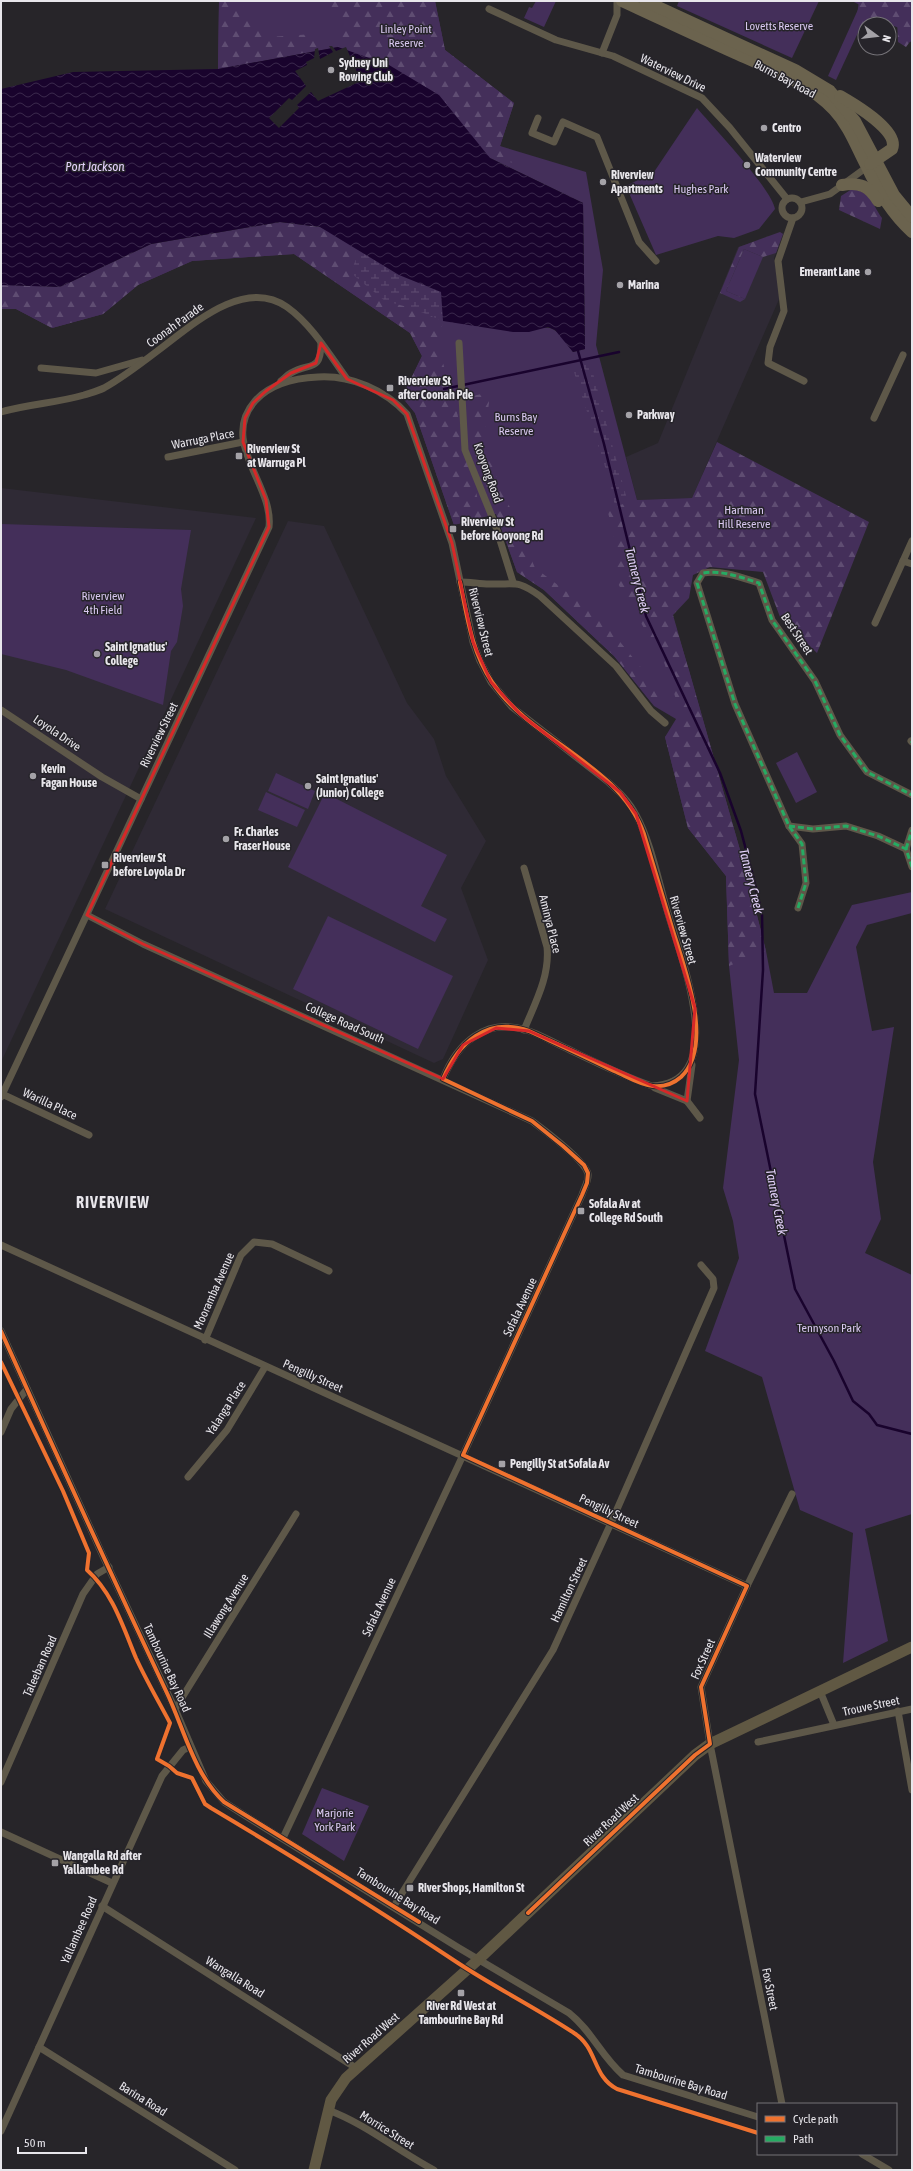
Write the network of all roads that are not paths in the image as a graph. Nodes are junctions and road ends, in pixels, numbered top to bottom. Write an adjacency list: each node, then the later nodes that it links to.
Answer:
1 (617, 1): 5 (street)
2 (622, 1): 8 (main road, Burns Bay Road)
3 (645, 1): 6 (main road, Burns Bay Road)
4 (489, 9): 5 (street, Waterview Drive)
5 (602, 53): 10 (street, Waterview Drive)
6 (830, 91): 8 (main road, Burns Bay Road); 8 (main road)
7 (538, 118): 15 (street)
8 (871, 164): 9 (street); 13 (main road, Burns Bay Road)
9 (842, 185): 11 (street); 13 (main road)
10 (787, 199): 11 (street); 12 (street)
11 (800, 202): 12 (street)
12 (793, 218): 22 (street)
13 (907, 220): 14 (main road, Burns Bay Road)
14 (912, 232)
15 (656, 261)
16 (321, 343): 19 (street, Coonah Parade); 21 (street, Coonah Parade); 23 (street, Riverview Street)
17 (459, 343): 32 (street, Kooyong Road)
18 (903, 355): 25 (street)
19 (146, 359): 20 (street, Coonah Parade); 24 (street, Coonah Parade)
20 (42, 368)
21 (347, 379): 23 (street, Riverview Street); 31 (street, Riverview Street)
22 (804, 381)
23 (276, 385): 26 (street, Riverview Street)
24 (1, 412)
25 (874, 418)
26 (243, 442): 27 (street, Warruga Place); 37 (street, Riverview Street)
27 (168, 457)
28 (912, 541): 29 (street)
29 (904, 561): 30 (street); 33 (street)
30 (912, 564)
31 (460, 582): 32 (street); 46 (street, Riverview Street)
32 (513, 582): 35 (street)
33 (875, 623)
34 (1, 710): 37 (street, Loyola Drive)
35 (665, 723)
36 (912, 795): 38 (street, Best Street)
37 (141, 799): 44 (street, Riverview Street)
38 (789, 826): 40 (street); 43 (street)
39 (912, 830): 40 (street)
40 (906, 849): 41 (street)
41 (912, 867)
42 (524, 868): 45 (street, Aminya Place)
43 (798, 908)
44 (87, 915): 47 (street, College Road South); 49 (street, Riverview Street)
45 (524, 1030): 47 (street); 48 (street)
46 (693, 1059): 48 (street, Riverview Street); 50 (street, Riverview Street)
47 (443, 1079): 53 (street, College Road South)
48 (652, 1086): 50 (street)
49 (2, 1096): 52 (street, Warilla Place)
50 (687, 1101): 51 (street)
51 (700, 1118)
52 (89, 1135)
53 (584, 1166): 62 (street, Sofala Avenue)
54 (1, 1245): 58 (street, Pengilly Street)
55 (701, 1265): 66 (street, Hamilton Street)
56 (329, 1271): 58 (street, Mooramba Avenue)
57 (1, 1331): 60 (street, Tambourine Bay Road)
58 (205, 1340): 59 (street, Pengilly Street)
59 (265, 1367): 62 (street, Pengilly Street); 63 (street, Yalanga Place)
60 (27, 1389): 61 (street); 67 (street, Tambourine Bay Road)
61 (1, 1432)
62 (462, 1456): 66 (street, Pengilly Street); 81 (street, Sofala Avenue)
63 (188, 1477)
64 (792, 1494): 68 (street, Fox Street)
65 (296, 1514): 71 (street, Illawong Avenue)
66 (611, 1523): 68 (street, Pengilly Street); 84 (street, Hamilton Street)
67 (108, 1567): 71 (street, Tambourine Bay Road); 78 (street, Taleeban Road)
68 (747, 1586): 76 (street, Fox Street)
69 (912, 1647): 70 (main road, River Road West)
70 (820, 1691): 74 (street, Trouve Street); 76 (main road, River Road West)
71 (175, 1709): 77 (street, Tambourine Bay Road)
72 (912, 1709): 73 (street, Trouve Street)
73 (898, 1711): 74 (street, Trouve Street); 79 (street)
74 (834, 1725): 75 (street, Trouve Street)
75 (758, 1742)
76 (710, 1744): 85 (main road, River Road West); 88 (street, Fox Street)
77 (190, 1746): 81 (street, Tambourine Bay Road); 82 (street, Yallambee Road)
78 (1, 1782)
79 (912, 1790)
80 (1, 1832): 82 (street)
81 (283, 1838): 84 (street, Tambourine Bay Road)
82 (112, 1883): 83 (street, Yallambee Road)
83 (102, 1906): 86 (street, Yallambee Road); 87 (street, Wangalla Road)
84 (394, 1906): 85 (street, Tambourine Bay Road)
85 (478, 1959): 87 (main road, River Road West); 90 (street, Tambourine Bay Road)
86 (39, 2047): 91 (street, Yallambee Road); 93 (street, Barina Road)
87 (356, 2068): 89 (main road, River Road West)
88 (782, 2103)
89 (328, 2110): 94 (main road, River Road West); 95 (street, Morrice Street)
90 (757, 2117)
91 (1, 2131)
92 (864, 2155): 96 (street)
93 (235, 2170)
94 (314, 2170)
95 (434, 2170)
96 (889, 2170)

